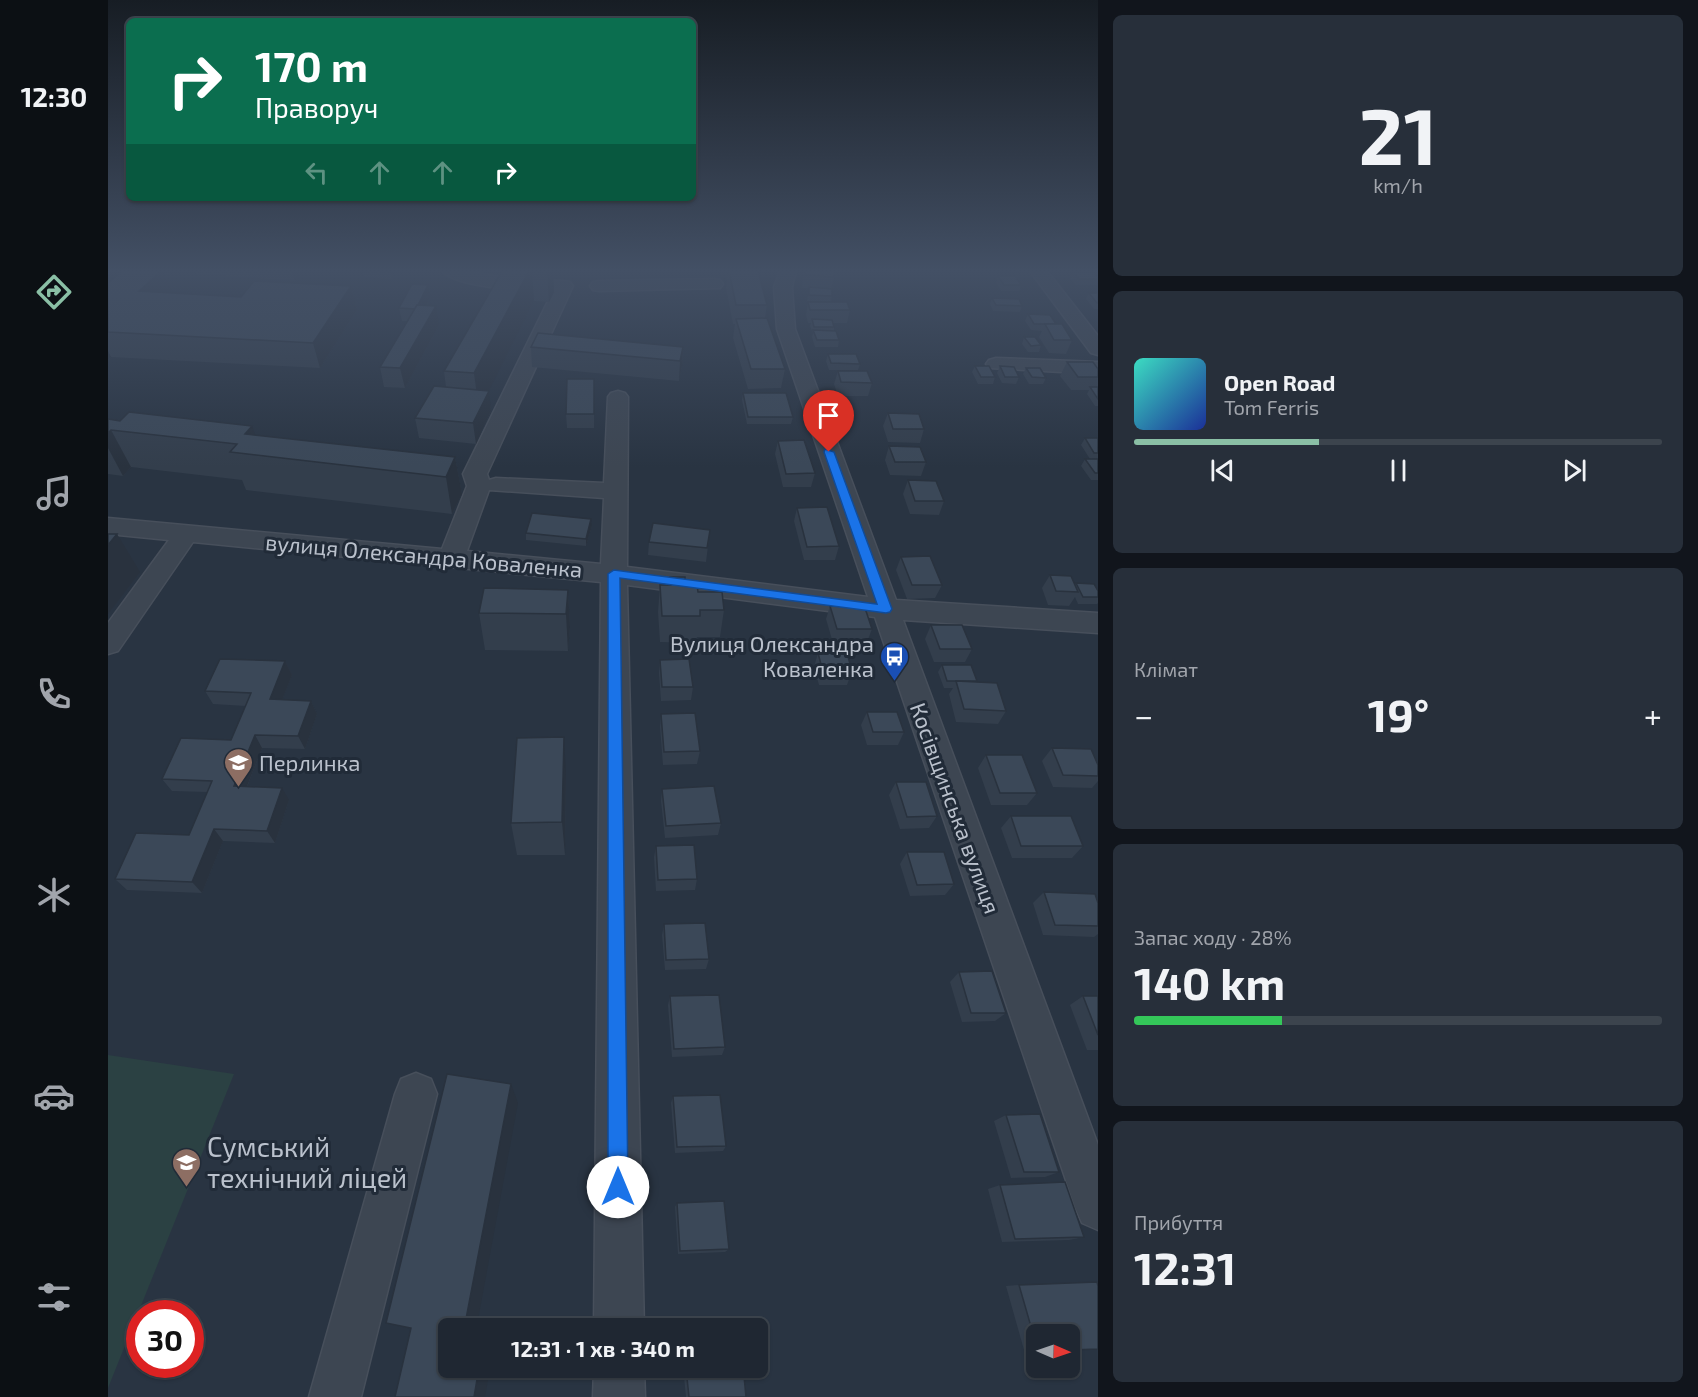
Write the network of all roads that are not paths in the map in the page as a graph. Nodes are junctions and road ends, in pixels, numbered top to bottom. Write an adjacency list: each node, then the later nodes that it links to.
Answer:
1 (540, 336): 9 (street)
2 (789, 336): 16 (street, Косівщинська вулиця)
3 (1088, 336): 4 (street)
4 (1098, 349)
5 (996, 364): 6 (street)
6 (1098, 368)
7 (618, 397): 11 (street)
8 (452, 472): 9 (street)
9 (475, 474): 14 (street)
10 (496, 485): 11 (street)
11 (616, 491): 15 (street)
12 (108, 526): 13 (street, вулиця Олександра Коваленка)
13 (187, 533): 14 (street, вулиця Олександра Коваленка); 18 (street)
14 (452, 557): 15 (street, вулиця Олександра Коваленка)
15 (614, 574): 16 (street, вулиця Олександра Коваленка); 21 (street)
16 (886, 609): 17 (street, вулиця Олександра Коваленка); 20 (street, Косівщинська вулиця)
17 (1098, 623)
18 (108, 644)
19 (416, 1094): 23 (street)
20 (1098, 1207)
21 (619, 1318)
22 (619, 1378): 24 (street)
23 (335, 1397)
24 (619, 1397)

